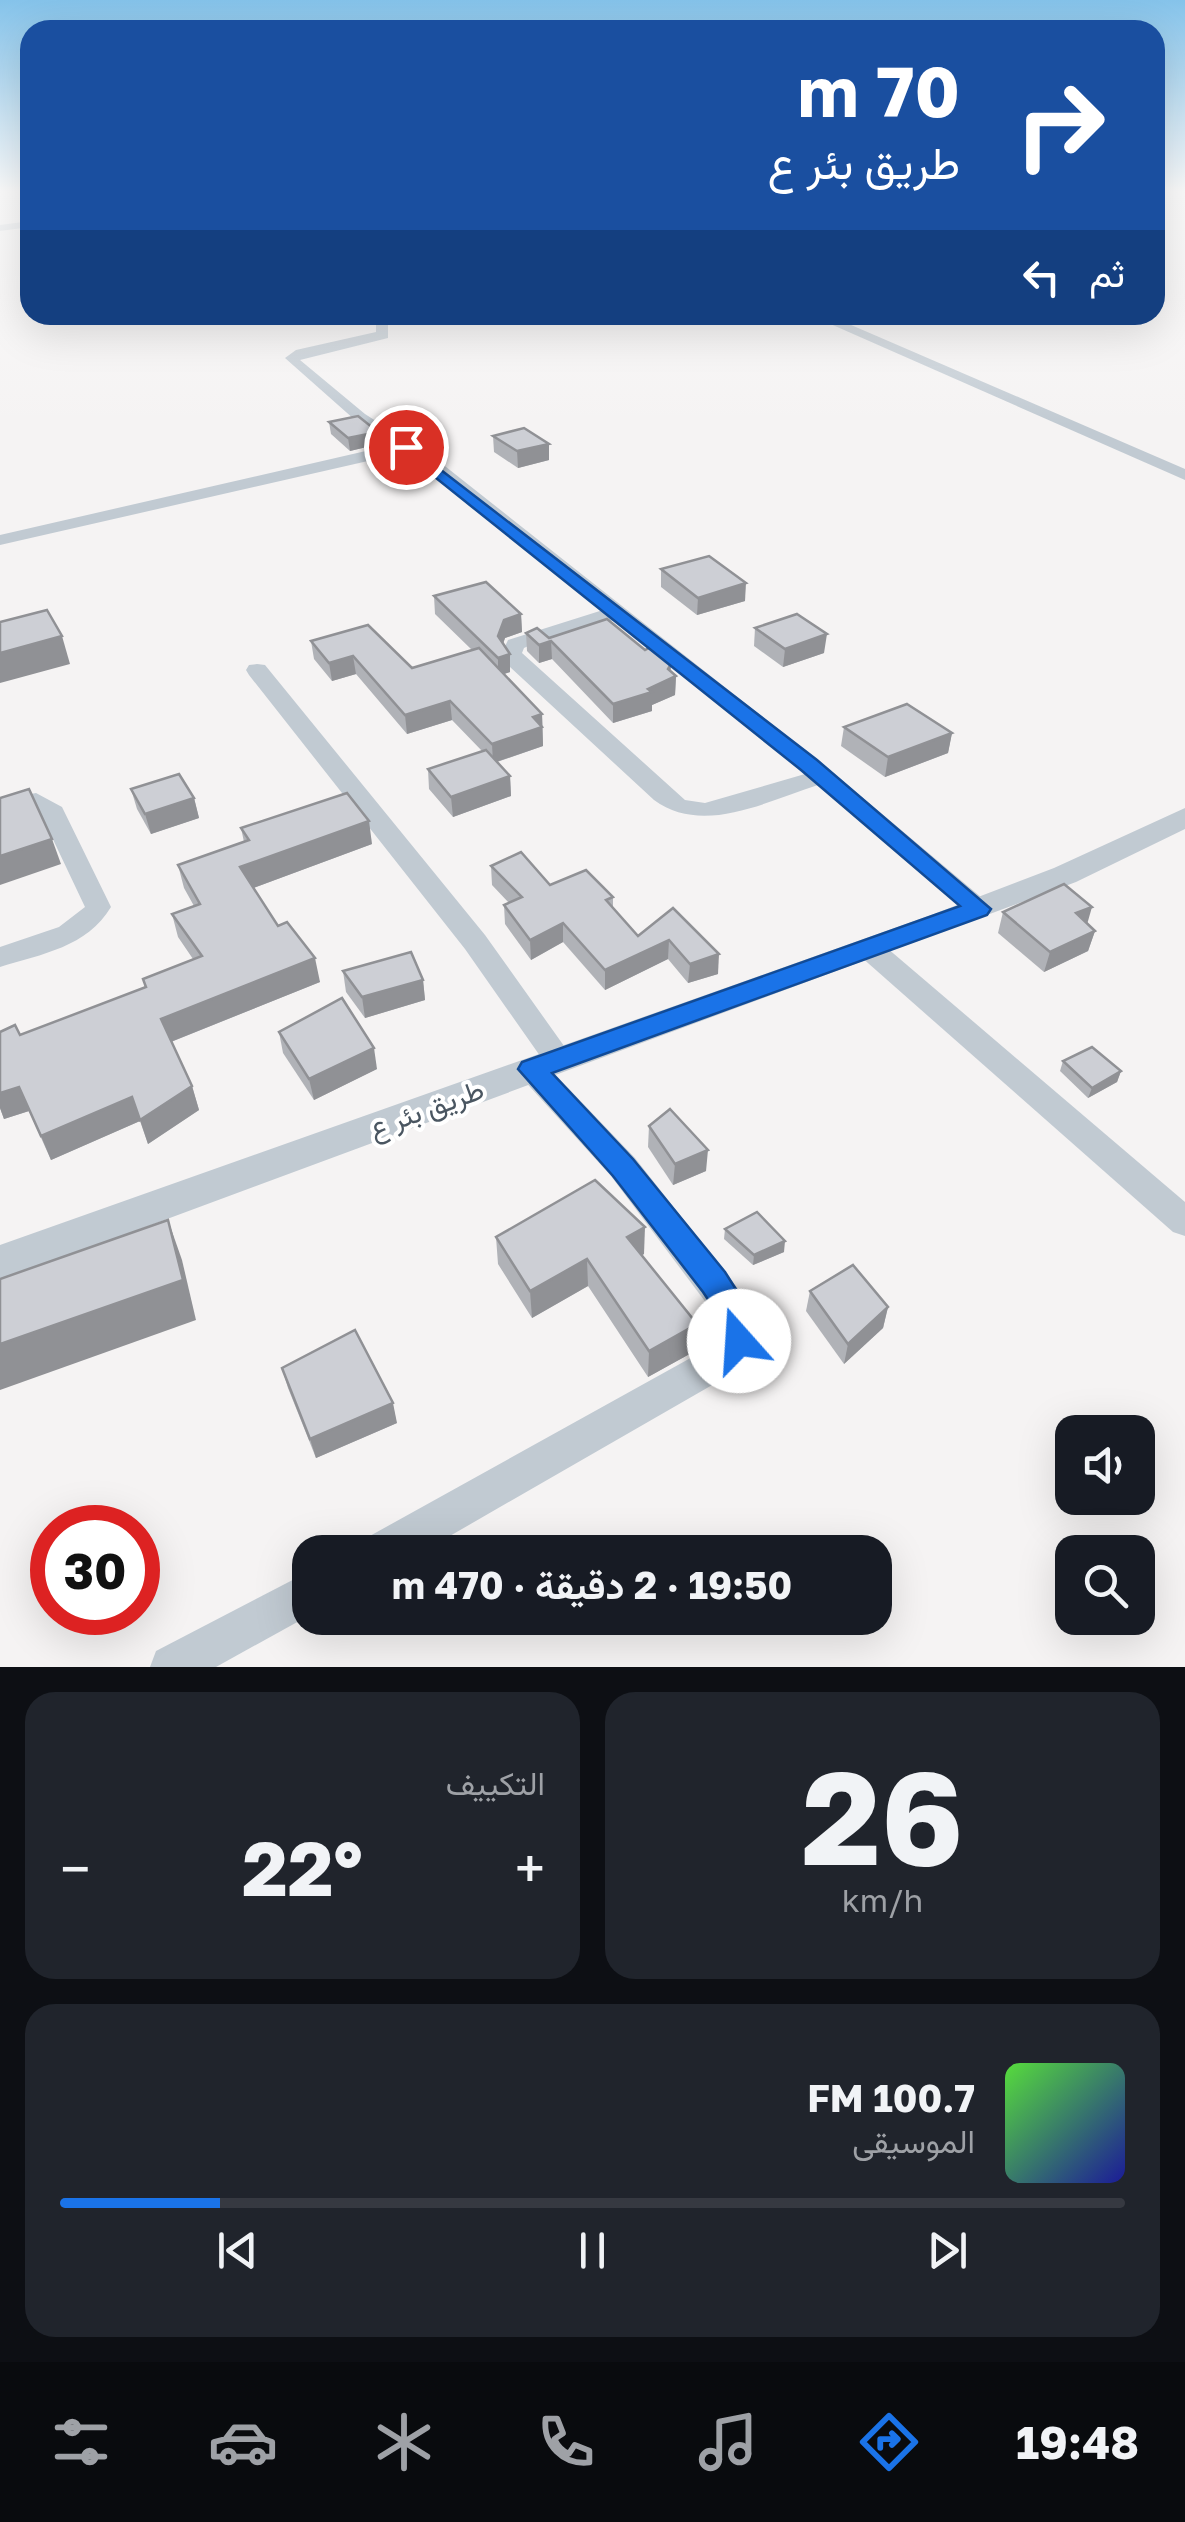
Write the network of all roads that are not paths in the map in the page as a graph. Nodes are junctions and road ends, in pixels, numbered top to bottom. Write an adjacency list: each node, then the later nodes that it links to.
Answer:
1 (383, 325): 3 (street)
2 (840, 325): 4 (street)
3 (406, 447): 5 (street); 6 (street)
4 (1185, 475)
5 (0, 540)
6 (615, 613): 8 (street); 8 (street)
7 (258, 670): 14 (street)
8 (822, 776): 11 (street)
9 (0, 807): 13 (street)
10 (1185, 817): 11 (street, طريق بئر ع)
11 (978, 909): 12 (street, طريق بئر ع)
12 (870, 949): 14 (street, طريق بئر ع); 15 (street)
13 (0, 958)
14 (545, 1064): 16 (street, طريق بئر ع); 17 (street)
15 (1185, 1222)
16 (0, 1262)
17 (413, 1535)
18 (292, 1602): 19 (street)
19 (172, 1667)

